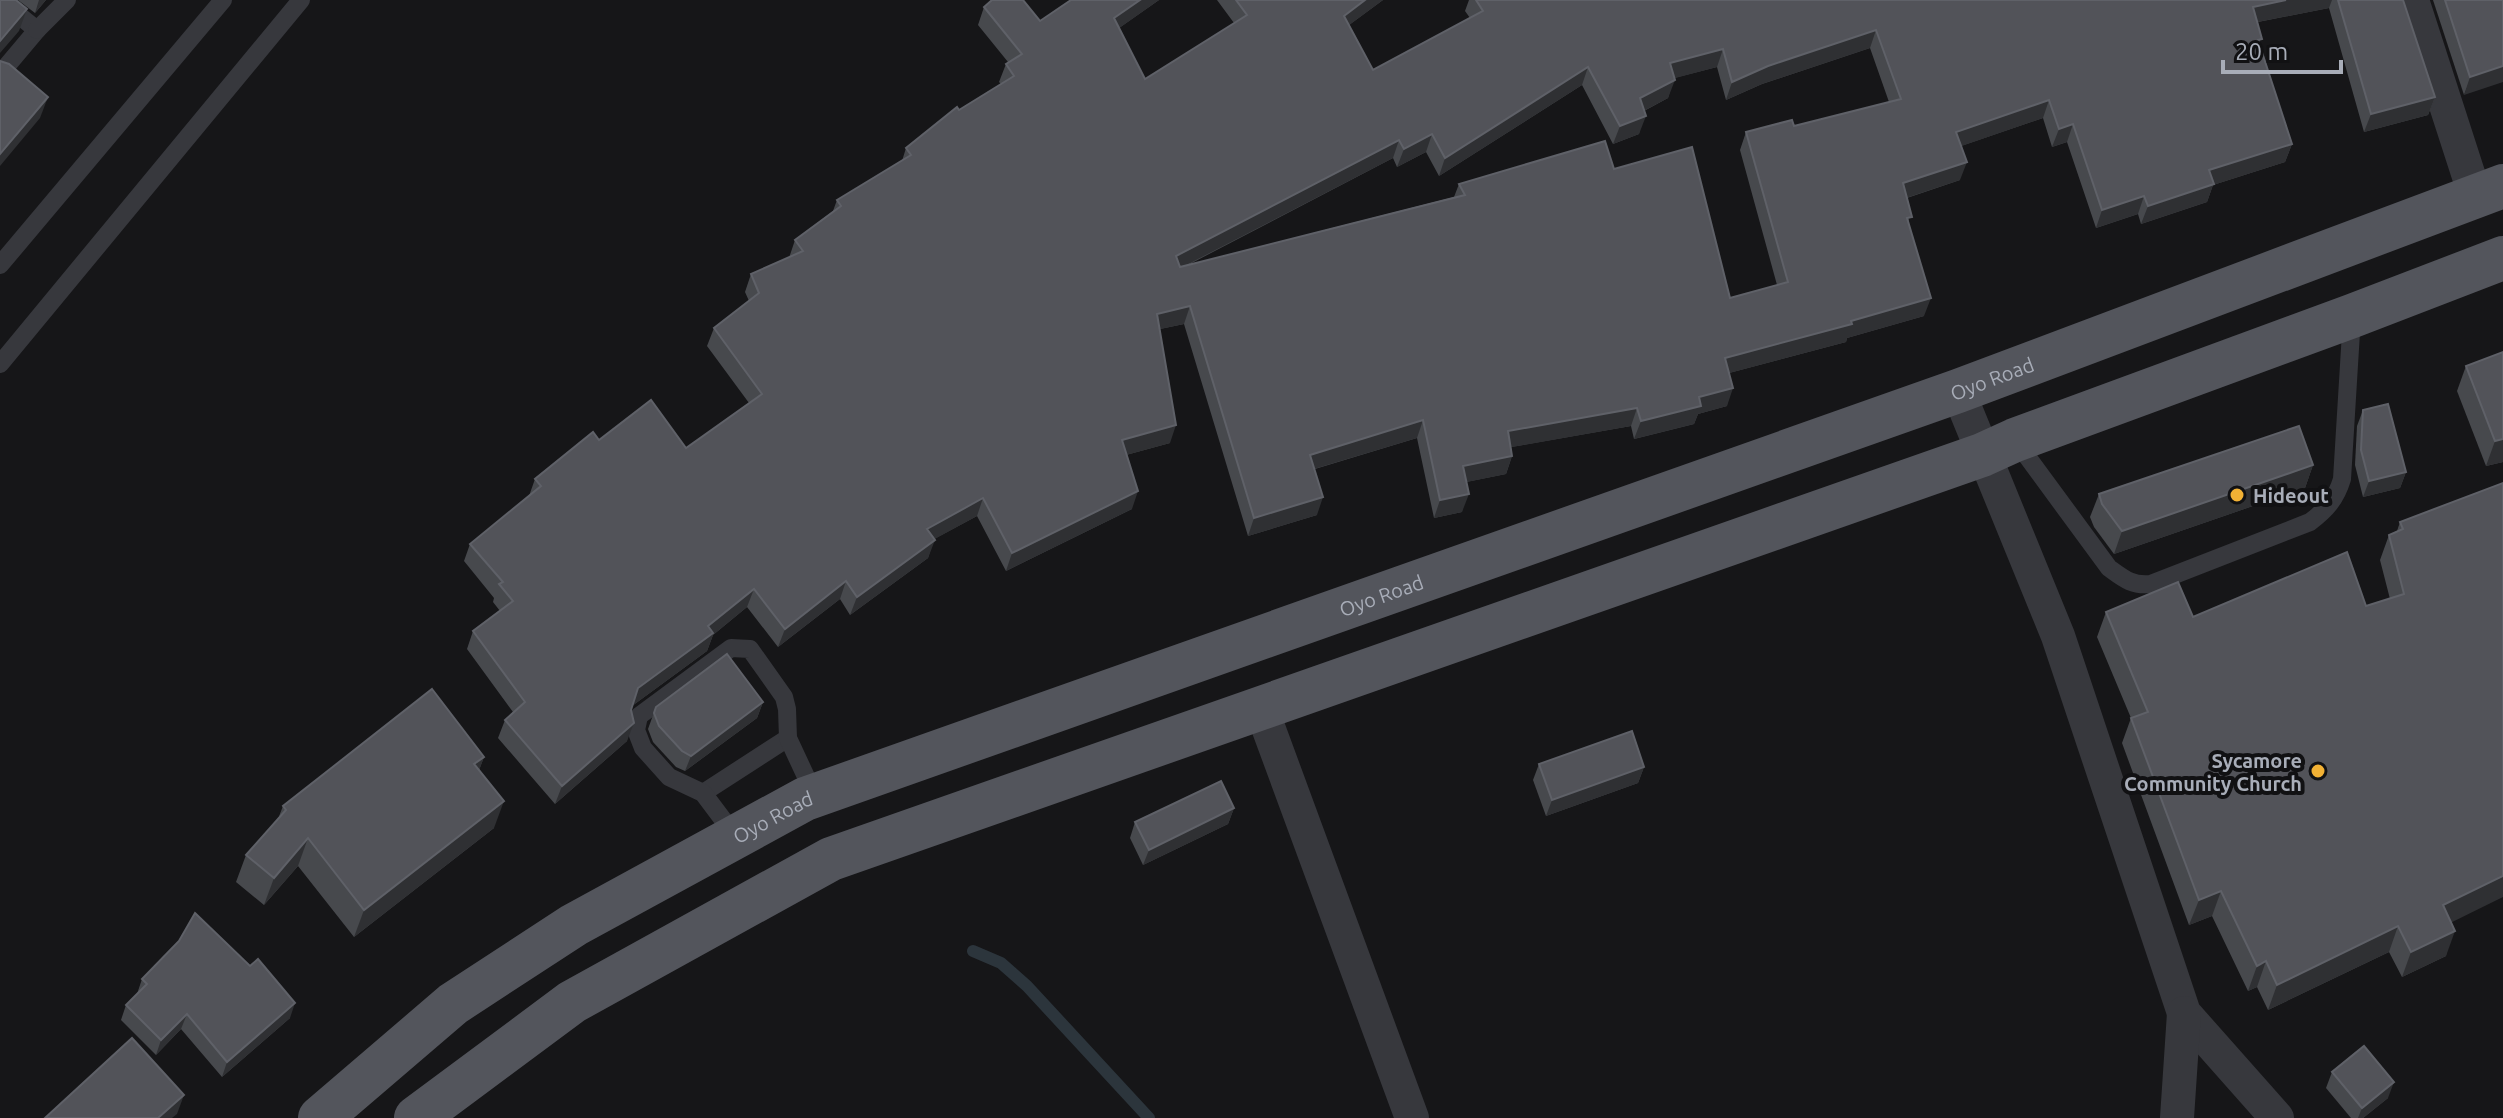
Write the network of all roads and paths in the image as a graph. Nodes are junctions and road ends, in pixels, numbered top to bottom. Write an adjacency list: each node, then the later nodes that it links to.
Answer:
1 (0, 0): 6 (lane)
2 (67, 0): 6 (lane)
3 (223, 0): 10 (lane)
4 (301, 0): 12 (lane)
5 (2412, 0): 8 (street)
6 (37, 30): 7 (lane)
7 (0, 74)
8 (2489, 191): 13 (main road, Oyo Road)
9 (2503, 258): 11 (main road)
10 (0, 265)
11 (2352, 316): 14 (main road); 14 (lane)
12 (0, 364)
13 (1958, 391): 14 (street); 18 (main road, Oyo Road)
14 (1999, 447): 15 (main road); 20 (street)
15 (1261, 708): 22 (main road); 23 (street)
16 (788, 738): 17 (lane); 17 (lane); 18 (lane)
17 (703, 793): 19 (lane)
18 (815, 796): 19 (main road, Oyo Road)
19 (736, 837): 21 (main road, Oyo Road)
20 (2184, 1013): 24 (street); 25 (street)
21 (320, 1118)
22 (416, 1118)
23 (1412, 1118)
24 (2177, 1118)
25 (2277, 1118)

